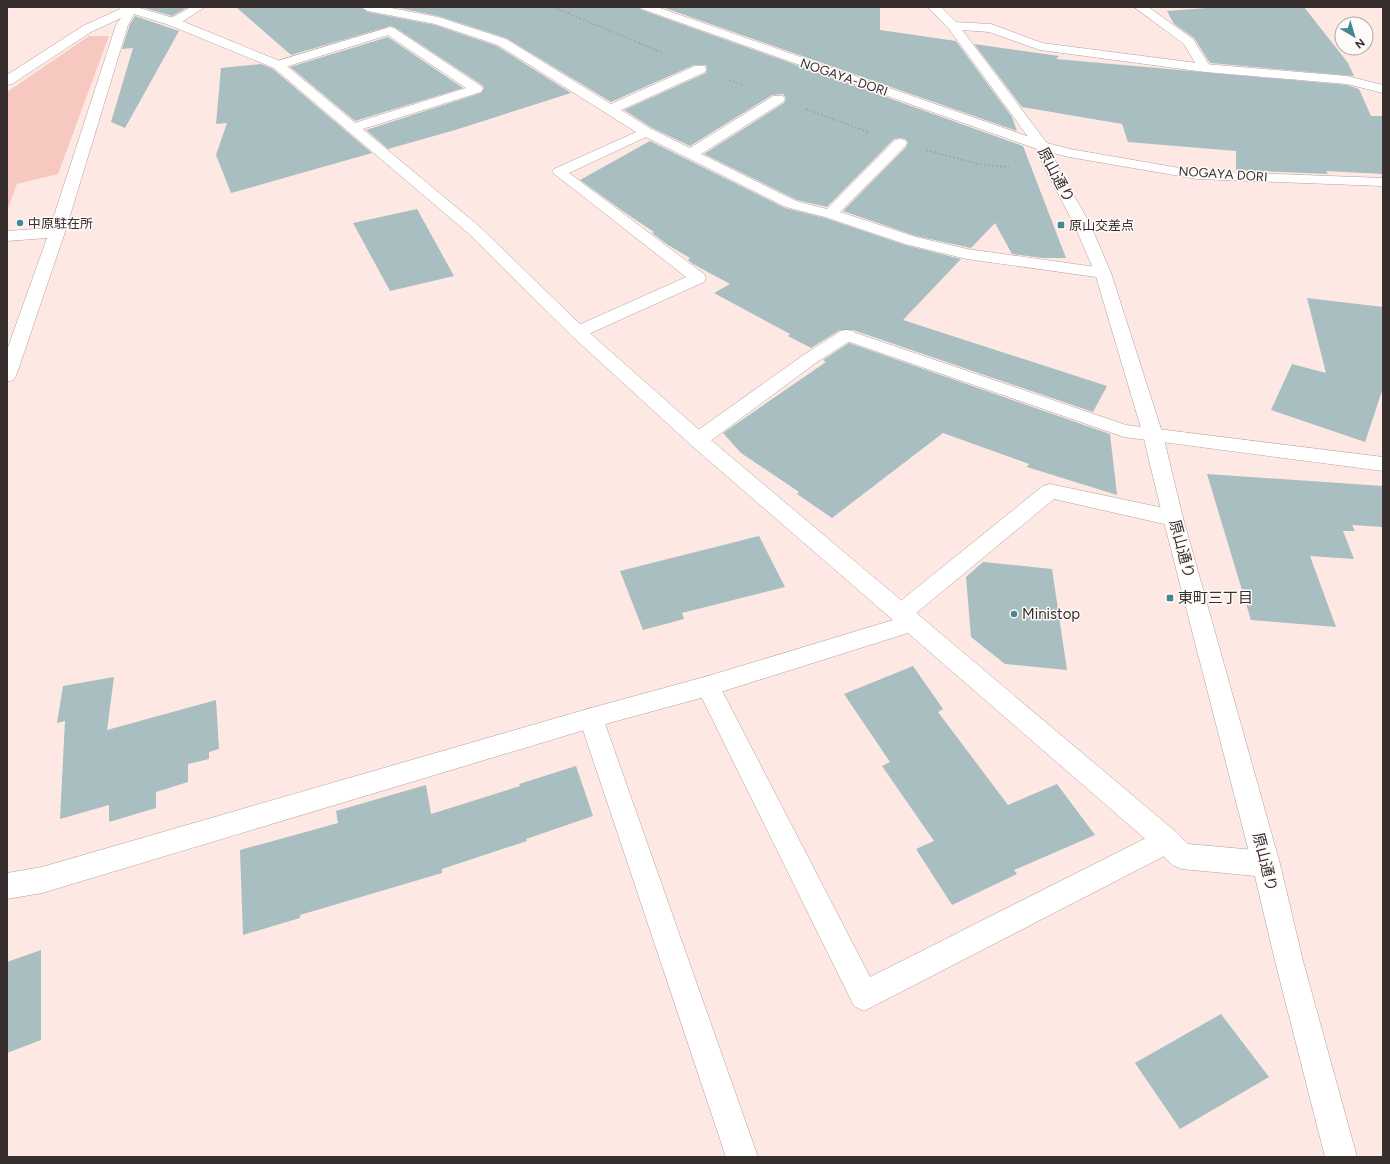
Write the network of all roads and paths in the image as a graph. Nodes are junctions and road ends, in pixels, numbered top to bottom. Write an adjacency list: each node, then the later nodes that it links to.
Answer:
1 (199, 7): 7 (street)
2 (368, 7): 17 (street)
3 (646, 7): 21 (street, NOGAYA-DORI)
4 (934, 7): 8 (street, 原山通り)
5 (1140, 7): 10 (street)
6 (127, 8): 7 (street); 12 (street); 25 (street)
7 (173, 22): 9 (street)
8 (953, 26): 10 (street); 21 (street, 原山通り)
9 (278, 65): 18 (street); 18 (street)
10 (1204, 68): 13 (street)
11 (700, 69): 17 (street)
12 (7, 81)
13 (1368, 84): 14 (street); 16 (street)
14 (1383, 89)
15 (778, 98): 22 (street)
16 (1383, 103)
17 (610, 110): 19 (street)
18 (353, 128): 28 (street)
19 (646, 132): 22 (street); 28 (street)
20 (900, 144): 24 (street)
21 (1042, 146): 23 (street, NOGAYA DORI); 27 (street, 原山通り)
22 (690, 154): 24 (street)
23 (1383, 182)
24 (830, 214): 27 (street)
25 (57, 232): 26 (street); 29 (street)
26 (7, 236)
27 (1103, 273): 30 (street, 原山通り)
28 (578, 332): 31 (street)
29 (7, 376)
30 (1153, 435): 31 (street); 32 (street); 33 (street, 原山通り)
31 (698, 440): 34 (street)
32 (1383, 464)
33 (1173, 518): 34 (street); 38 (street, 原山通り)
34 (906, 618): 35 (street); 37 (street)
35 (708, 686): 36 (street); 37 (street)
36 (592, 718): 39 (street); 40 (street)
37 (1167, 841): 38 (street)
38 (1266, 864): 41 (street, 原山通り)
39 (7, 886)
40 (742, 1157)
41 (1341, 1157)

